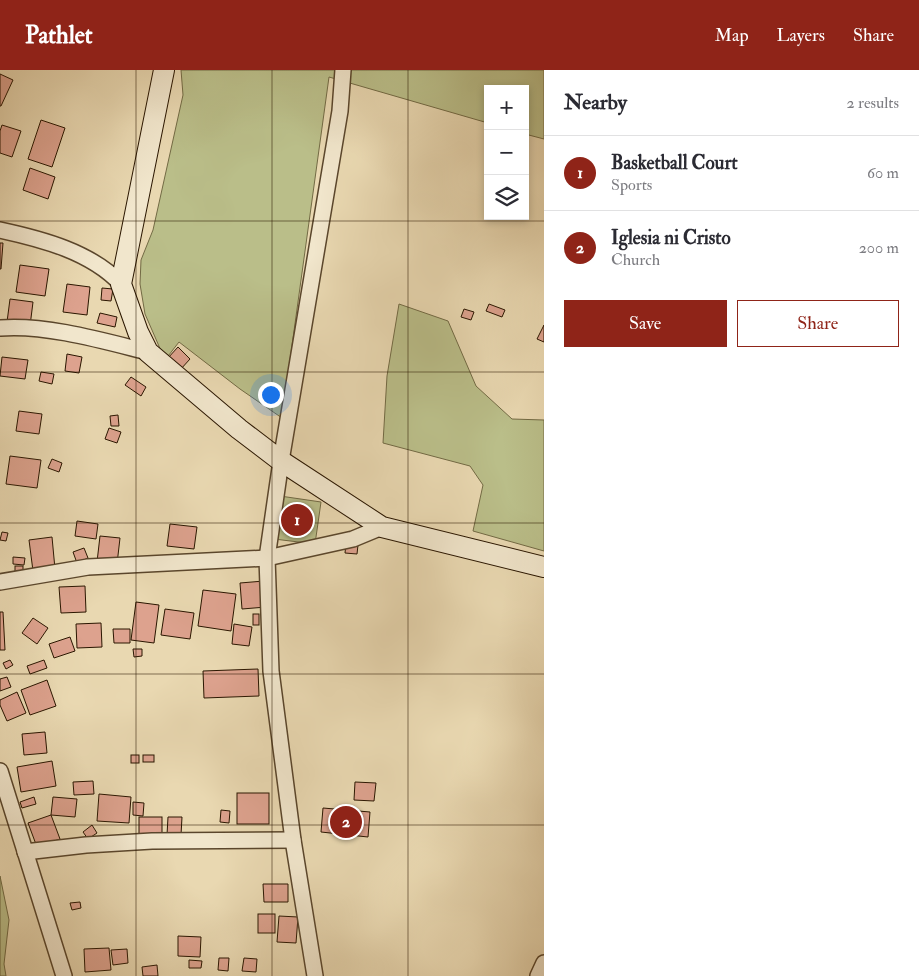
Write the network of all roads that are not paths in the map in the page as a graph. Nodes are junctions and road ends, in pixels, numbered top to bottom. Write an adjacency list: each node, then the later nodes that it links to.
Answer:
1 (164, 70): 4 (street)
2 (342, 70): 7 (street)
3 (0, 230): 4 (street)
4 (121, 284): 6 (street)
5 (0, 328): 6 (street)
6 (148, 352): 7 (street)
7 (281, 461): 8 (street); 9 (street)
8 (382, 527): 9 (street); 10 (street)
9 (268, 558): 11 (street); 13 (street)
10 (544, 567)
11 (0, 582)
12 (0, 772): 14 (street)
13 (293, 840): 14 (street); 17 (street)
14 (25, 852): 16 (street)
15 (544, 963): 18 (street)
16 (64, 976)
17 (316, 976)
18 (538, 976)

